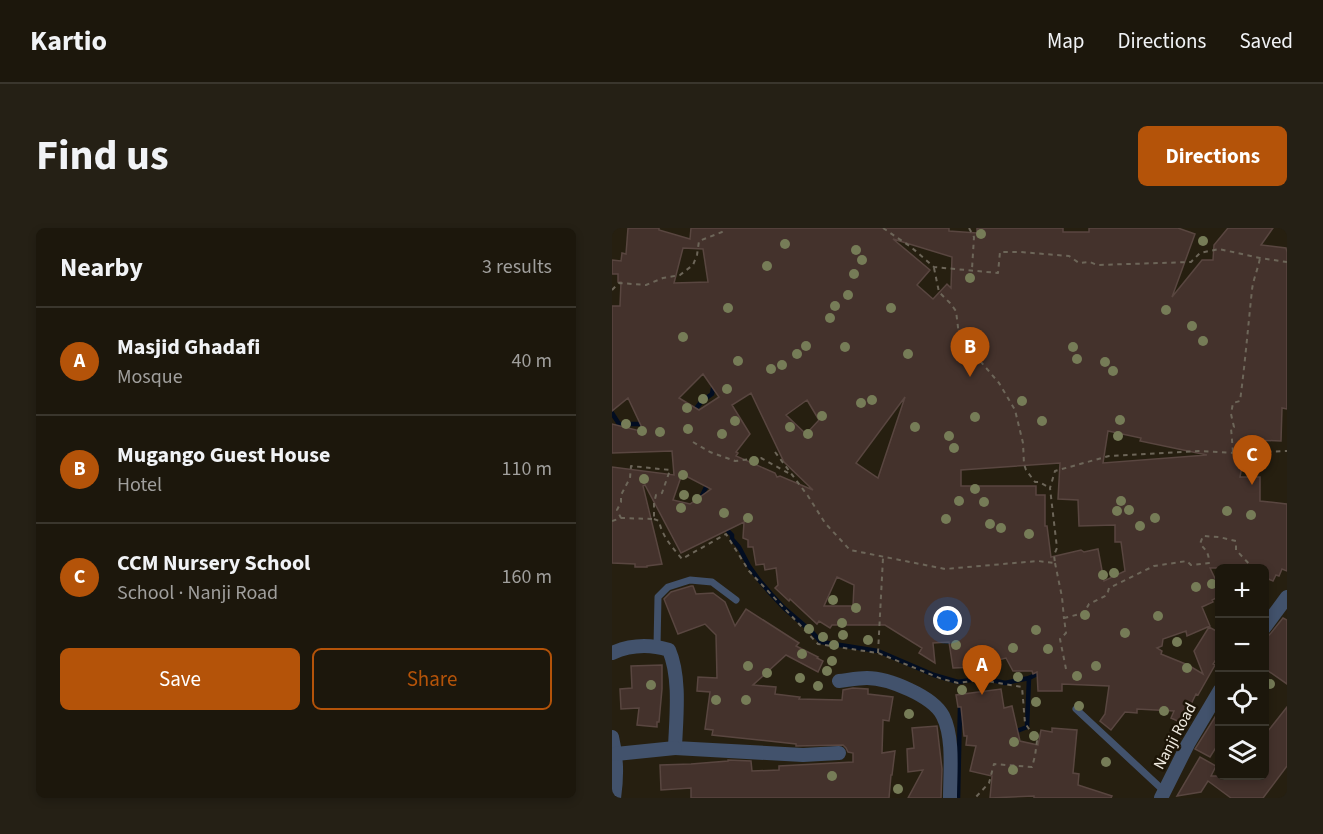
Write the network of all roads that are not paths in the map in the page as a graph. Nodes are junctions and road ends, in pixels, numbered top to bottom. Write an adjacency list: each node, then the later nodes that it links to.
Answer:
1 (1287, 597): 3 (street)
2 (736, 600): 4 (lane)
3 (1269, 621)
4 (657, 646): 5 (street); 10 (street)
5 (612, 653)
6 (839, 681): 15 (street)
7 (1215, 698): 13 (street, Nanji Road)
8 (1076, 708): 13 (lane)
9 (612, 737): 12 (street)
10 (675, 748): 11 (street); 12 (street)
11 (839, 753)
12 (616, 754): 14 (street)
13 (1162, 795)
14 (614, 798)
15 (950, 798)

